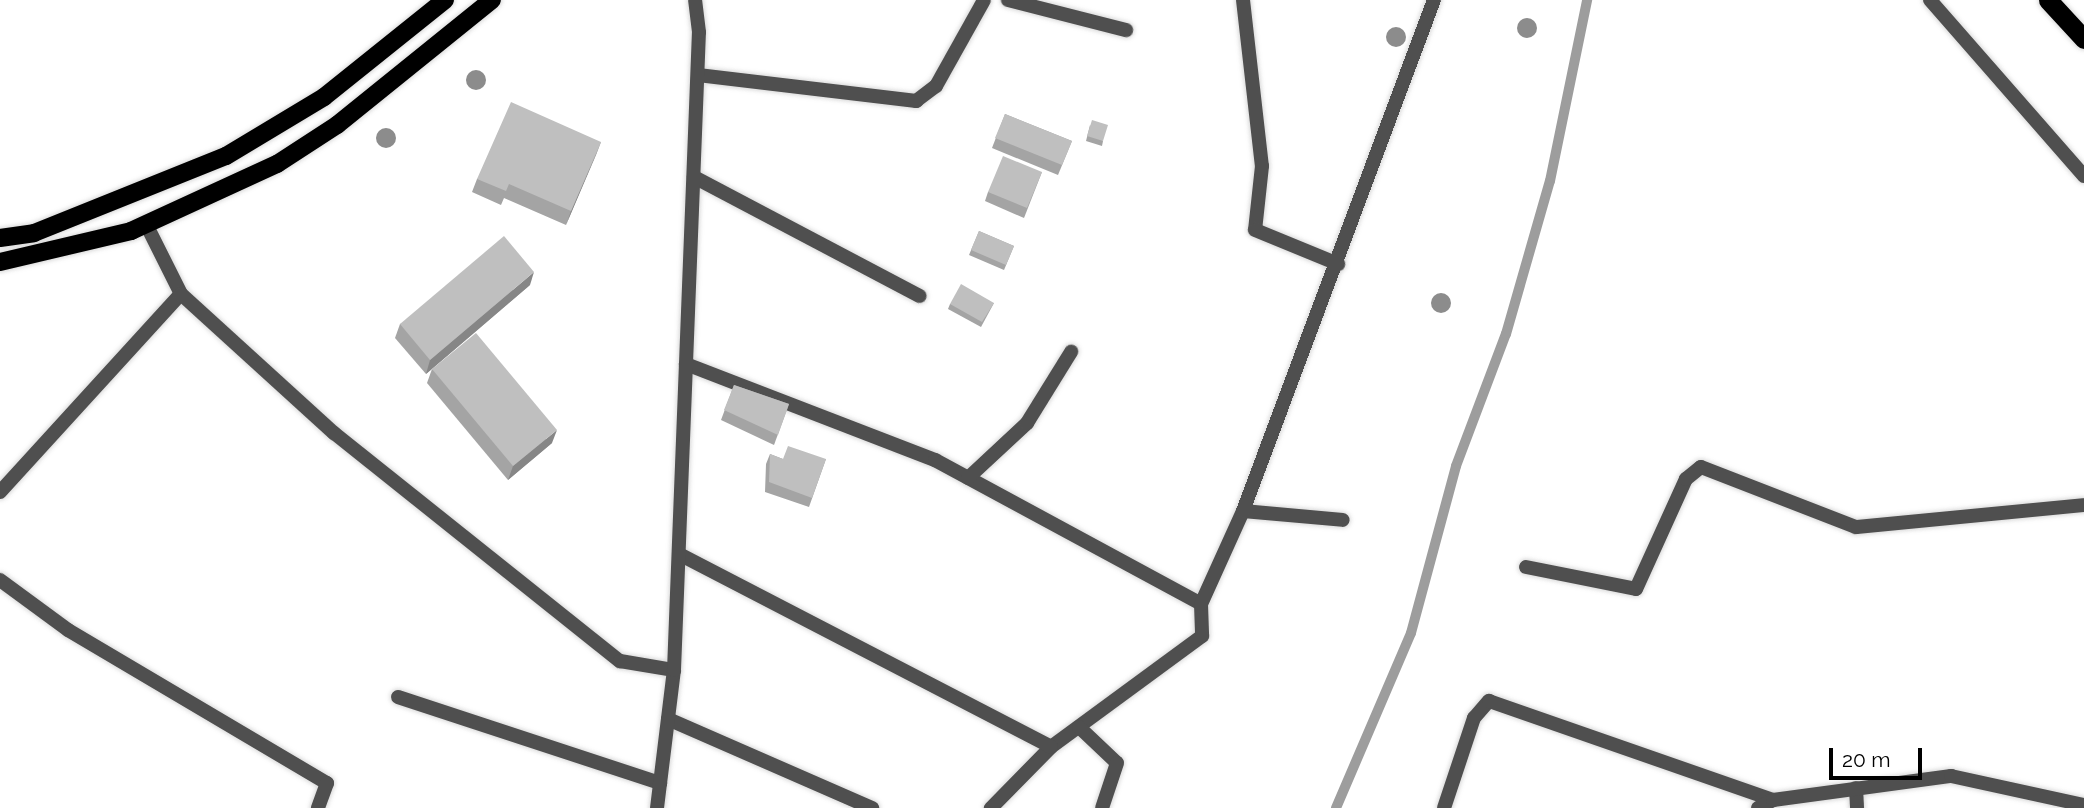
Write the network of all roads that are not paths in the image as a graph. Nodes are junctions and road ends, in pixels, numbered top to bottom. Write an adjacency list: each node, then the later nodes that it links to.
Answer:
1 (445, 0): 16 (main road)
2 (492, 0): 15 (main road)
3 (695, 0): 12 (street)
4 (984, 0): 12 (street)
5 (1008, 0): 10 (street)
6 (1243, 0): 18 (street)
7 (1434, 0): 18 (street)
8 (1930, 0): 13 (street)
9 (2049, 0): 11 (highway)
10 (1126, 30)
11 (2084, 39)
12 (698, 75): 14 (street)
13 (2084, 176)
14 (694, 177): 20 (street); 22 (street)
15 (146, 224): 17 (main road); 19 (street)
16 (0, 238)
17 (0, 262)
18 (1338, 264): 26 (street)
19 (181, 294): 24 (street); 32 (street)
20 (920, 296)
21 (1071, 352): 23 (street)
22 (686, 364): 23 (street); 28 (street)
23 (968, 478): 31 (street)
24 (0, 492)
25 (2084, 505): 29 (street)
26 (1243, 511): 27 (street); 31 (street)
27 (1343, 520)
28 (679, 554): 32 (street); 36 (street)
29 (1526, 567)
30 (0, 580): 42 (street)
31 (1201, 604): 35 (street)
32 (674, 670): 34 (street)
33 (398, 697): 37 (street)
34 (668, 719): 37 (street); 43 (street)
35 (1079, 727): 36 (street); 45 (street)
36 (1051, 747): 44 (street)
37 (660, 783): 41 (street)
38 (1856, 788): 39 (street); 40 (street); 48 (street)
39 (1773, 800): 46 (street); 47 (street)
40 (2084, 805)
41 (660, 807)
42 (318, 808)
43 (872, 808)
44 (991, 808)
45 (1102, 808)
46 (1444, 808)
47 (1758, 808)
48 (1857, 808)

